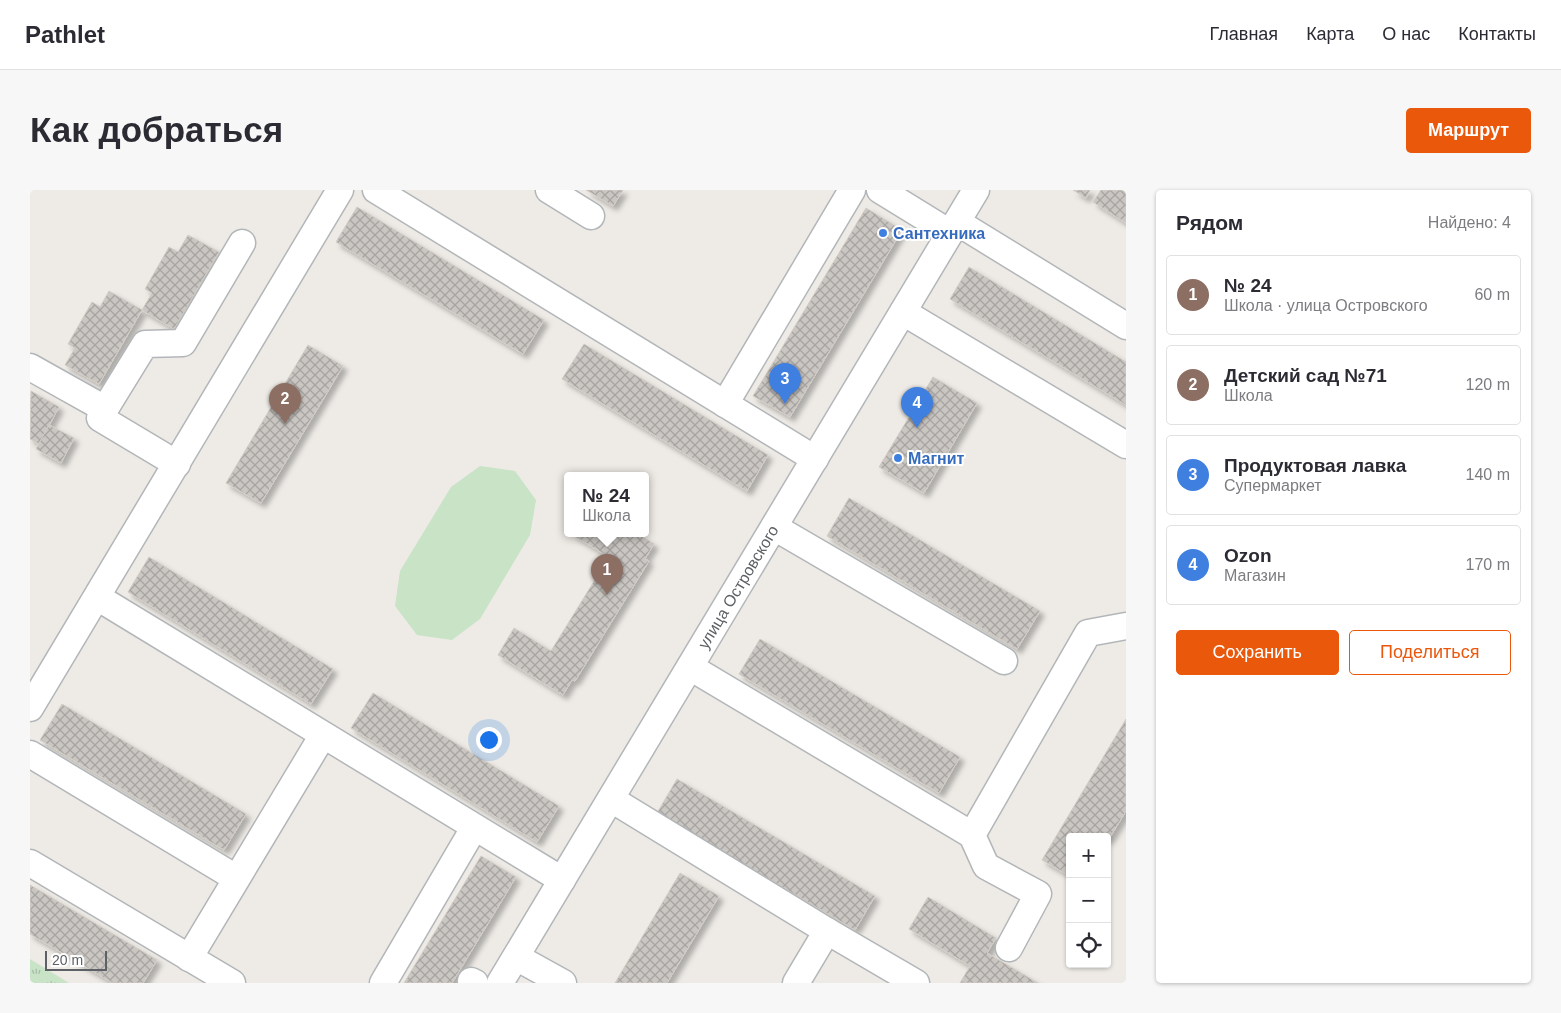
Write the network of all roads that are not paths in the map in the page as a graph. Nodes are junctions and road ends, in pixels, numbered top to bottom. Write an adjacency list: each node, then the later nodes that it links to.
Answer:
1 (340, 190): 17 (street)
2 (376, 190): 13 (street)
3 (549, 190): 7 (street)
4 (852, 190): 13 (street)
5 (880, 190): 8 (street)
6 (976, 190): 8 (street, улица Островского)
7 (591, 216)
8 (953, 228): 10 (street, улица Островского); 11 (street)
9 (242, 243): 14 (street)
10 (903, 312): 15 (street); 16 (street, улица Островского)
11 (1126, 326)
12 (30, 367): 14 (street)
13 (725, 404): 16 (street)
14 (106, 409): 17 (street)
15 (1126, 445)
16 (815, 459): 18 (street, улица Островского)
17 (177, 464): 19 (street)
18 (774, 527): 21 (street); 22 (street, улица Островского)
19 (97, 597): 23 (street); 24 (street)
20 (1126, 626): 28 (street)
21 (1004, 661)
22 (690, 667): 26 (street, улица Островского); 28 (street)
23 (30, 708)
24 (323, 735): 27 (street); 30 (street)
25 (30, 754): 30 (street)
26 (611, 799): 31 (street, улица Островского); 32 (street)
27 (474, 828): 31 (street); 37 (street)
28 (972, 835): 33 (street)
29 (30, 863): 35 (street)
30 (236, 878): 35 (street)
31 (562, 880): 34 (street, улица Островского)
32 (827, 931): 40 (street); 41 (street)
33 (1009, 948)
34 (516, 956): 38 (street, улица Островского); 39 (street)
35 (189, 958): 36 (street)
36 (232, 983)
37 (383, 983)
38 (500, 983)
39 (563, 983)
40 (796, 983)
41 (916, 983)

